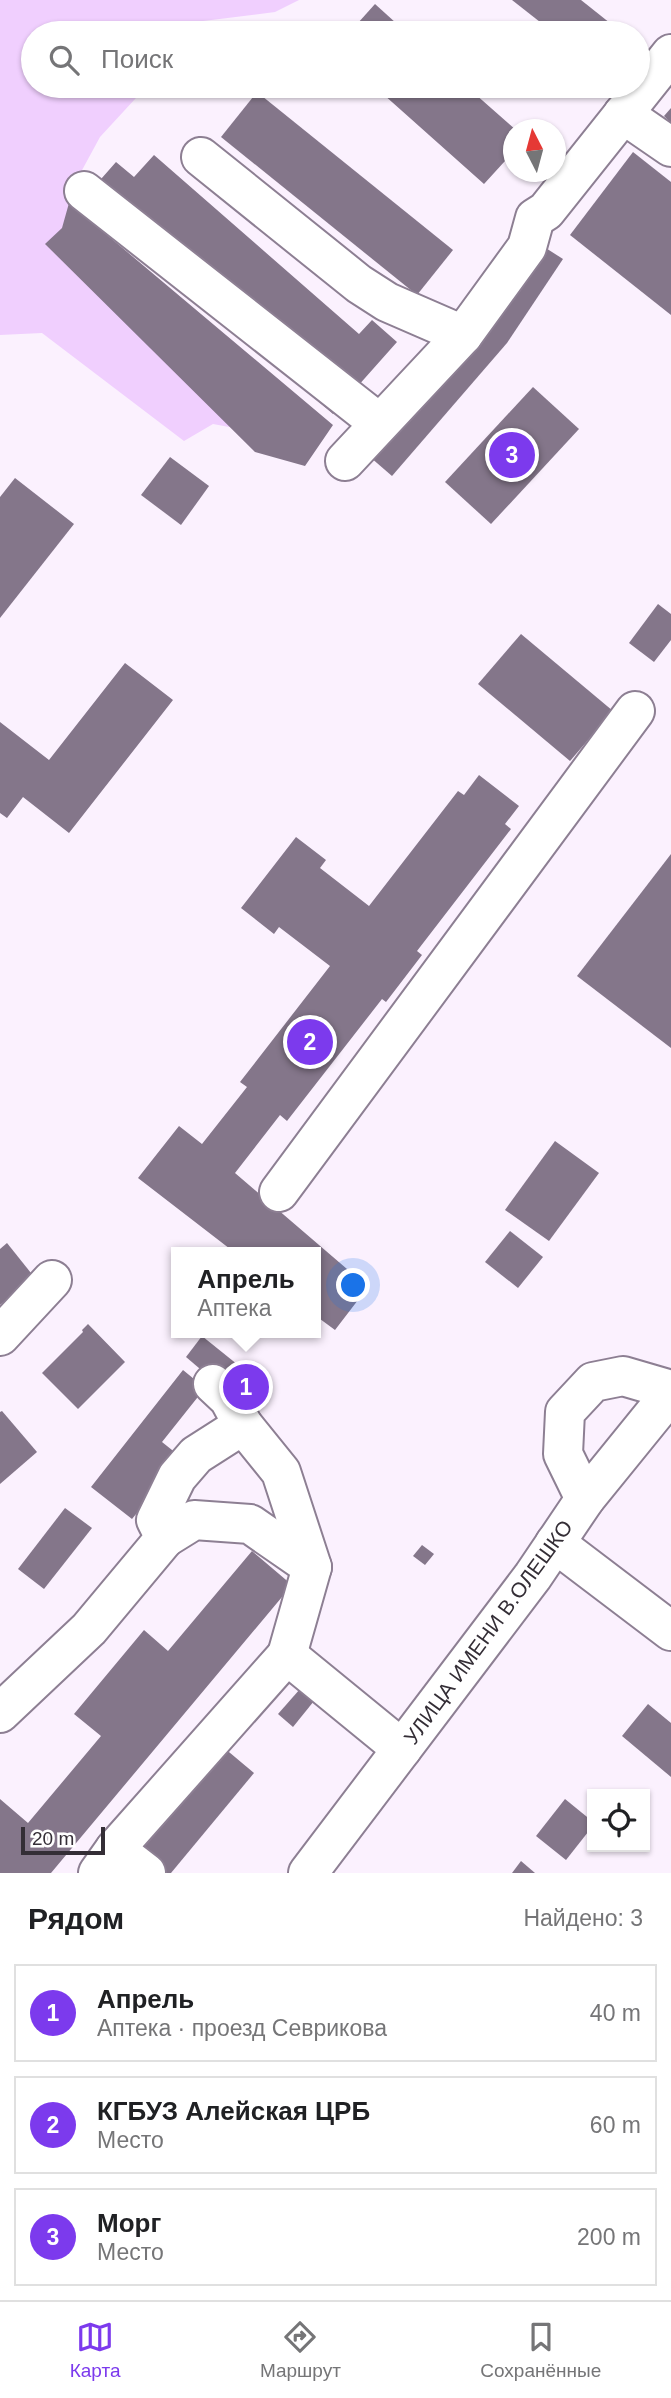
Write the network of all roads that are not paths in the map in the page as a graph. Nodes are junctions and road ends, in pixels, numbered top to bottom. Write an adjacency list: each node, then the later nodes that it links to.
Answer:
1 (671, 54): 2 (street)
2 (650, 80)
3 (636, 98): 4 (street)
4 (623, 114): 5 (street); 8 (street)
5 (671, 147)
6 (201, 157): 8 (street)
7 (84, 191): 9 (street)
8 (463, 335): 9 (street)
9 (379, 424): 10 (street)
10 (345, 461)
11 (635, 711): 12 (street)
12 (279, 1192)
13 (52, 1279): 14 (street)
14 (0, 1336)
15 (213, 1384): 17 (street)
16 (671, 1391): 18 (street, УЛИЦА ИМЕНИ В.ОЛЕШКО); 18 (street)
17 (243, 1425): 19 (street); 21 (street)
18 (584, 1499): 20 (street, УЛИЦА ИМЕНИ В.ОЛЕШКО)
19 (164, 1538): 21 (street); 24 (street)
20 (555, 1543): 22 (street); 25 (street, УЛИЦА ИМЕНИ В.ОЛЕШКО)
21 (312, 1567): 23 (street)
22 (671, 1631)
23 (287, 1655): 25 (street); 26 (street)
24 (0, 1713)
25 (402, 1749): 28 (street, УЛИЦА ИМЕНИ В.ОЛЕШКО)
26 (107, 1861): 27 (street)
27 (146, 1873)
28 (308, 1873)

